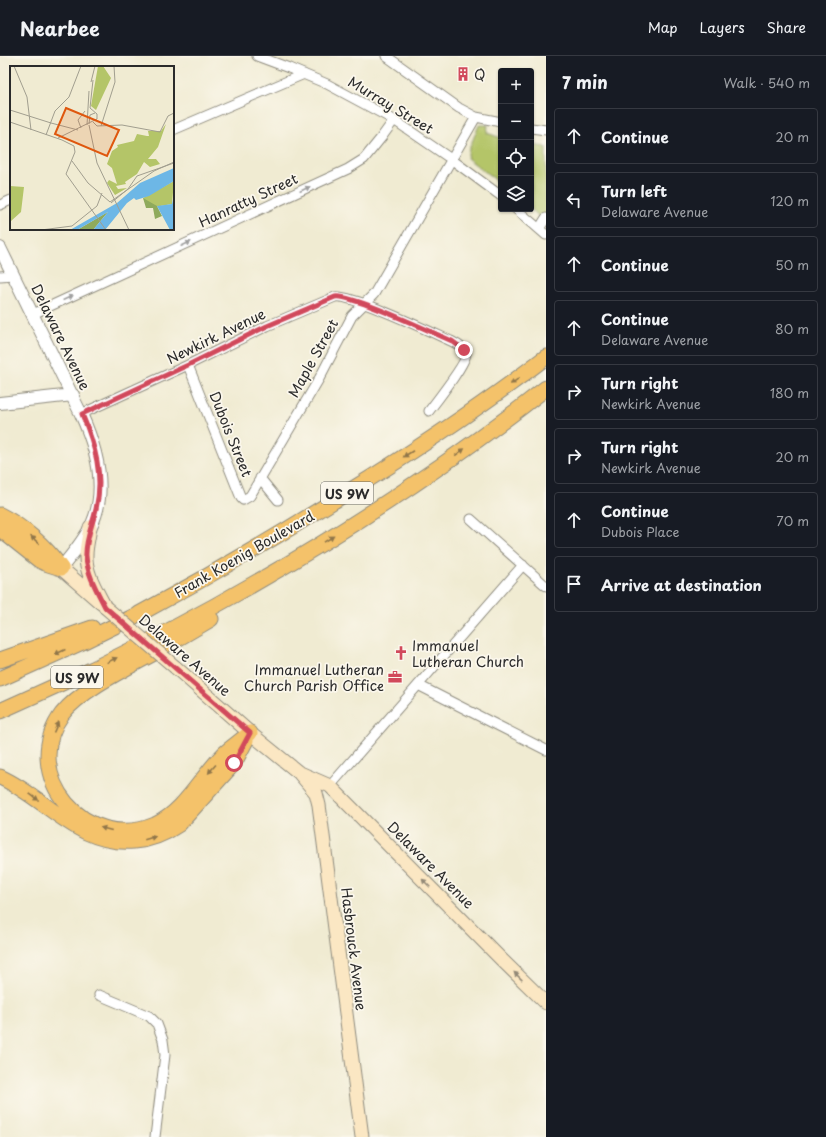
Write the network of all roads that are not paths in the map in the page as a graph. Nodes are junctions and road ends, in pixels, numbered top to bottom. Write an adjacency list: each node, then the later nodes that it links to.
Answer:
1 (257, 56): 3 (street, Murray Street)
2 (386, 56): 4 (street)
3 (304, 74): 5 (street, Murray Street); 8 (street)
4 (476, 117): 6 (street); 10 (street, Maple Street)
5 (394, 120): 10 (street, Murray Street); 21 (street, Hanratty Street, one-way to 5)
6 (498, 121)
7 (534, 128): 9 (street)
8 (174, 130)
9 (546, 130)
10 (451, 159): 11 (street, Murray Street); 20 (street, Maple Street)
11 (498, 194)
12 (10, 200): 13 (street)
13 (0, 205)
14 (519, 212): 16 (street)
15 (546, 218): 16 (street)
16 (542, 232)
17 (0, 248): 18 (street, Delaware Avenue)
18 (13, 275): 19 (street); 21 (street, Delaware Avenue)
19 (0, 276)
20 (364, 304): 23 (street, Newkirk Avenue); 27 (street, Newkirk Avenue); 29 (street, Maple Street)
21 (33, 314): 25 (street, Delaware Avenue)
22 (546, 358): 40 (main road, Frank Koenig Boulevard / US 9W, one-way to 40)
23 (188, 365): 28 (street, Newkirk Avenue); 30 (street, Dubois Street)
24 (546, 388): 41 (main road, Frank Koenig Boulevard / US 9W, one-way to 24)
25 (73, 396): 26 (street); 28 (street, Delaware Avenue)
26 (0, 403)
27 (429, 412)
28 (82, 414): 34 (street, Delaware Avenue)
29 (260, 478): 30 (street, Maple Street); 31 (street)
30 (252, 491)
31 (278, 500)
32 (0, 515): 37 (main road, one-way to 32)
33 (470, 519): 36 (street)
34 (90, 527): 37 (street, Delaware Avenue); 39 (main road)
35 (0, 529): 37 (main road)
36 (523, 566): 38 (street); 44 (street)
37 (61, 568): 39 (main road, Delaware Avenue)
38 (546, 586)
39 (105, 607): 46 (main road, Delaware Avenue, bridge)
40 (133, 615): 42 (main road); 43 (main road, US 9W, one-way to 43)
41 (163, 641): 45 (main road, Frank Koenig Boulevard / US 9W, one-way to 41); 46 (main road, one-way to 41)
42 (0, 660)
43 (0, 679)
44 (418, 685): 47 (street); 50 (street)
45 (0, 711)
46 (250, 733): 48 (main road, Delaware Avenue); 49 (main road, one-way to 46)
47 (546, 750)
48 (298, 772): 50 (main road, Delaware Avenue); 54 (main road, Hasbrouck Avenue)
49 (0, 777)
50 (330, 786): 52 (main road, Delaware Avenue, one-way to 50)
51 (99, 995): 53 (street)
52 (546, 1003)
53 (155, 1137)
54 (362, 1137)

